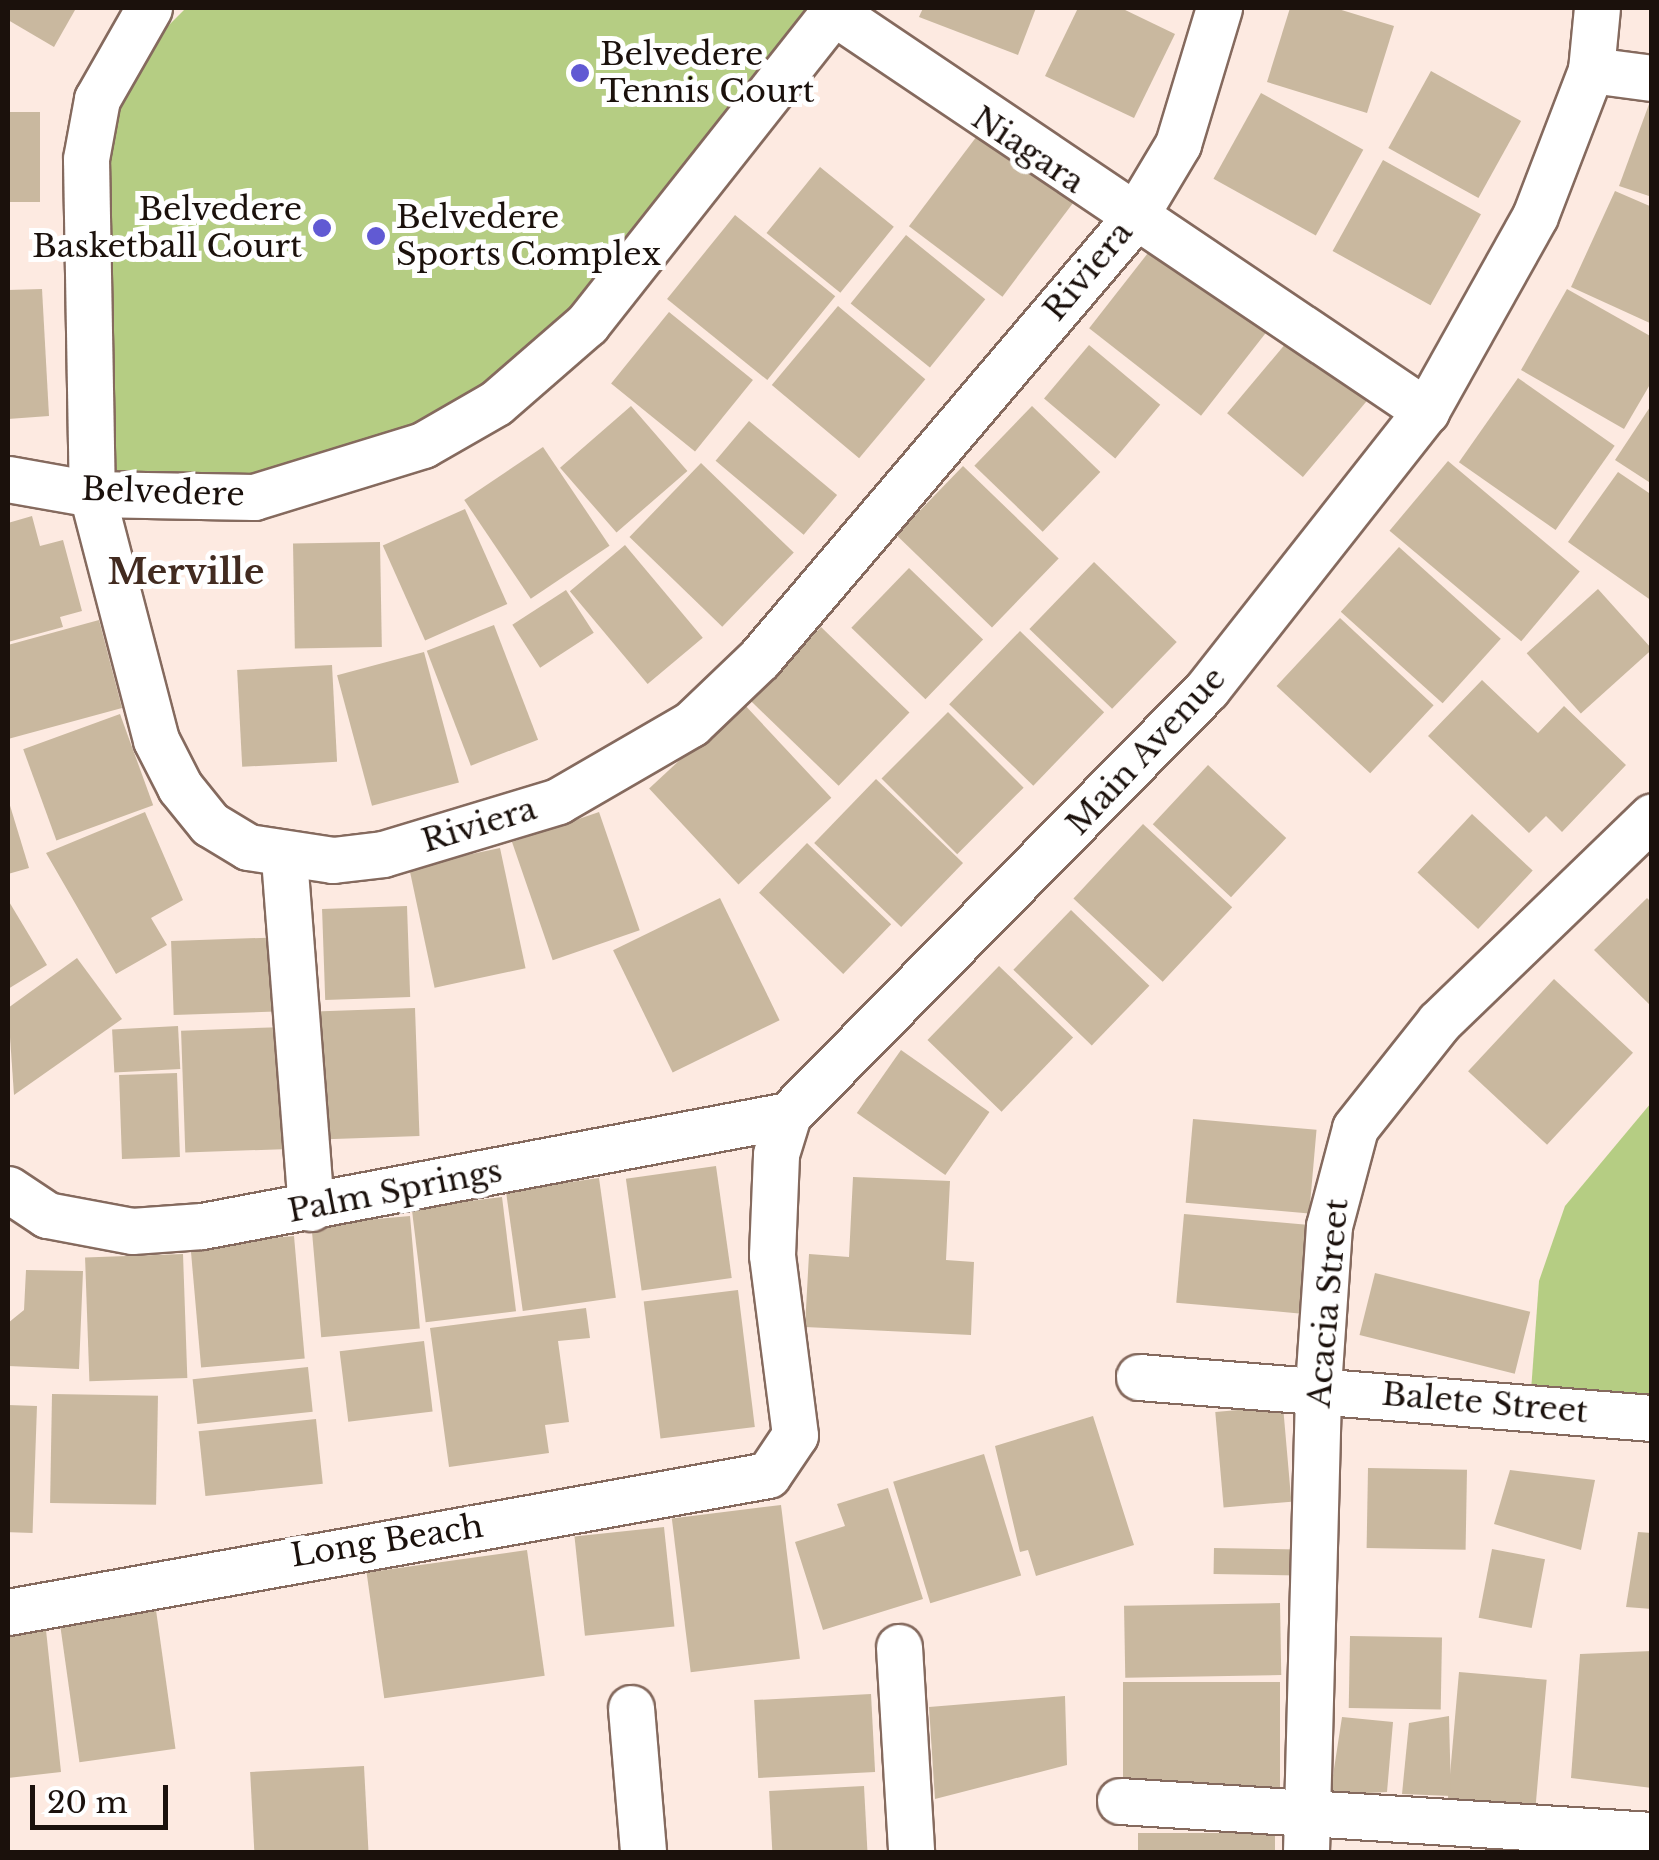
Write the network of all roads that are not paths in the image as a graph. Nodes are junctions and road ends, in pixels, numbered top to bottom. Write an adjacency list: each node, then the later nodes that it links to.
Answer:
1 (149, 8): 10 (street, Riviera)
2 (1219, 8): 7 (street, Riviera)
3 (1597, 8): 5 (street, Main Avenue)
4 (836, 10): 7 (street, Niagara); 10 (street, Belvedere)
5 (1591, 70): 6 (street); 8 (street, Main Avenue)
6 (1652, 78)
7 (1132, 221): 8 (street, Niagara); 12 (street, Riviera)
8 (1426, 411): 13 (street, Main Avenue)
9 (8, 479): 10 (street, Belvedere)
10 (92, 494): 12 (street, Riviera)
11 (1652, 816): 17 (street, Acacia Street)
12 (284, 858): 15 (street)
13 (788, 1115): 15 (street, Palm Springs); 19 (street, Long Beach)
14 (8, 1188): 15 (street, Palm Springs)
15 (310, 1208)
16 (1139, 1376): 17 (street, Balete Street)
17 (1318, 1387): 18 (street, Balete Street); 23 (street, Acacia Street)
18 (1652, 1418)
19 (8, 1612)
20 (898, 1647): 26 (street)
21 (630, 1708): 25 (street)
22 (1120, 1800): 23 (street)
23 (1307, 1835): 24 (street)
24 (1652, 1835)
25 (643, 1852)
26 (911, 1852)

